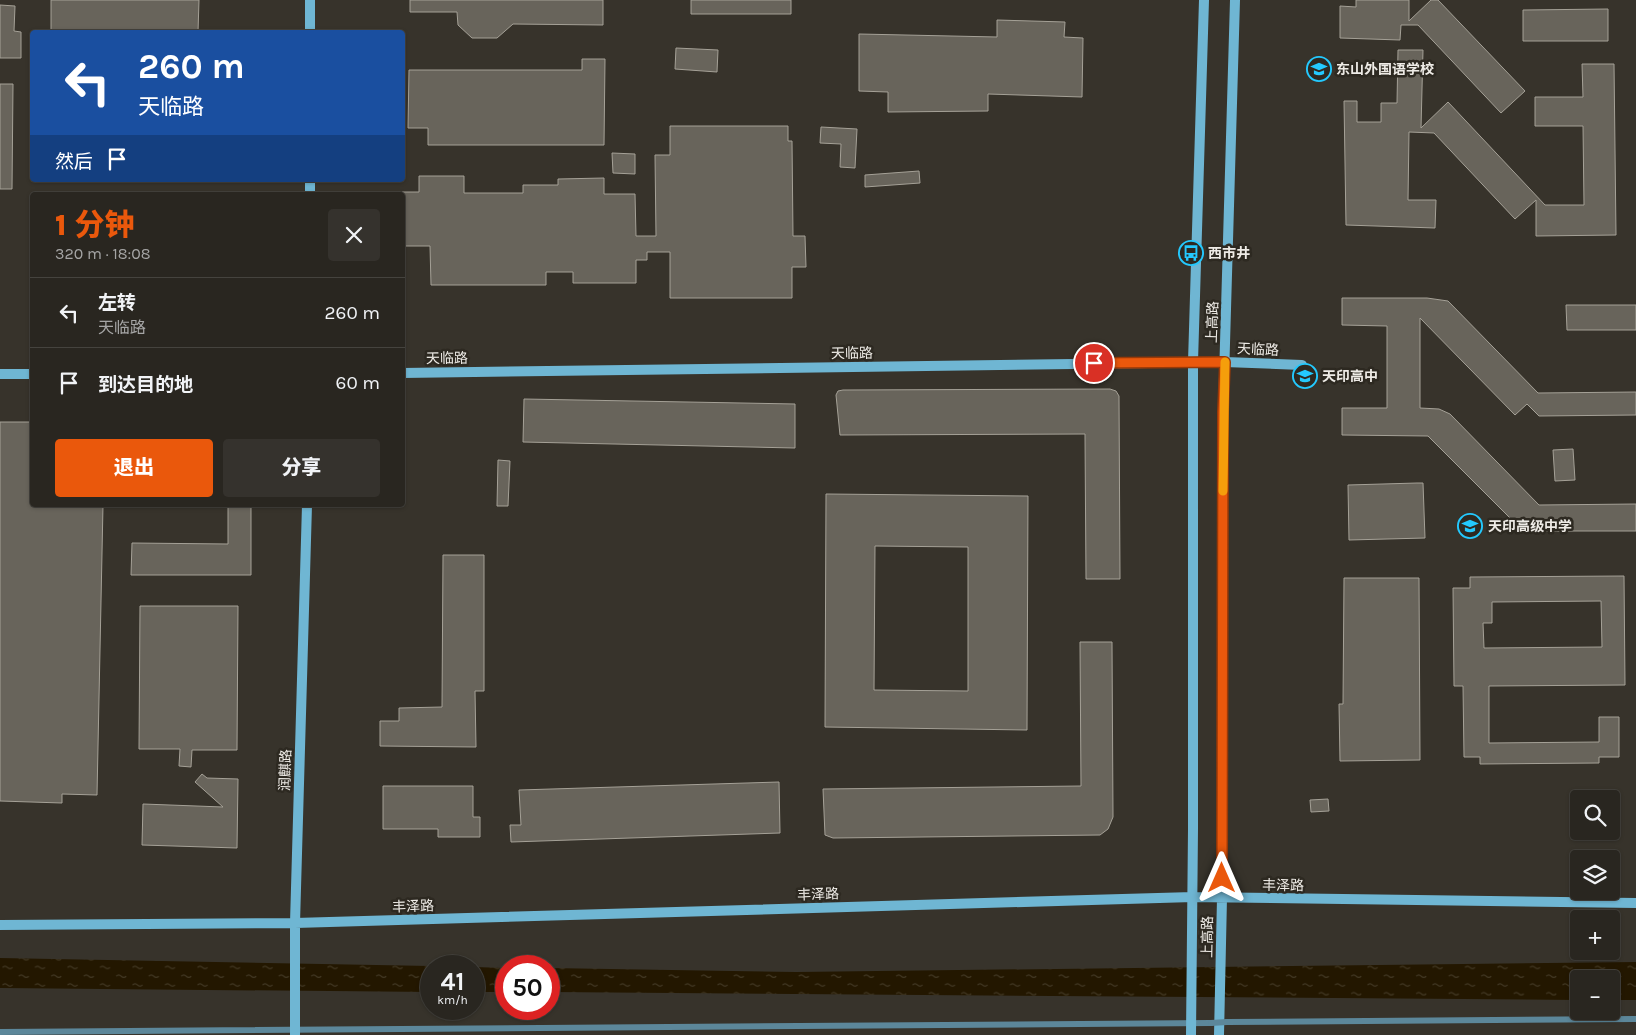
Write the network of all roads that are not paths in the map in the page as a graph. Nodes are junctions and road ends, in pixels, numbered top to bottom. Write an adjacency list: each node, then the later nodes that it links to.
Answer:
1 (310, 0): 4 (main road)
2 (1204, 0): 5 (main road, 上高路)
3 (1235, 0): 6 (main road, 上高路)
4 (310, 30)
5 (1193, 362): 6 (main road, 天临路); 8 (main road, 天临路); 12 (main road, 上高路)
6 (1225, 362): 7 (main road, 天临路); 13 (main road, 上高路)
7 (1302, 366)
8 (405, 373)
9 (0, 374): 10 (main road)
10 (30, 374)
11 (306, 507): 15 (main road, 润麒路)
12 (1193, 897): 13 (main road, 丰泽路); 15 (main road, 丰泽路); 18 (main road, 上高路)
13 (1222, 898): 14 (main road, 丰泽路); 22 (main road, 上高路)
14 (1636, 903)
15 (295, 923): 16 (main road, 丰泽路); 20 (main road, 润麒路)
16 (0, 925)
17 (1636, 1019): 18 (lane, bridge)
18 (1191, 1023): 20 (lane); 21 (main road, 上高路)
19 (0, 1032): 20 (lane)
20 (295, 1032)
21 (1191, 1035)
22 (1219, 1035)

